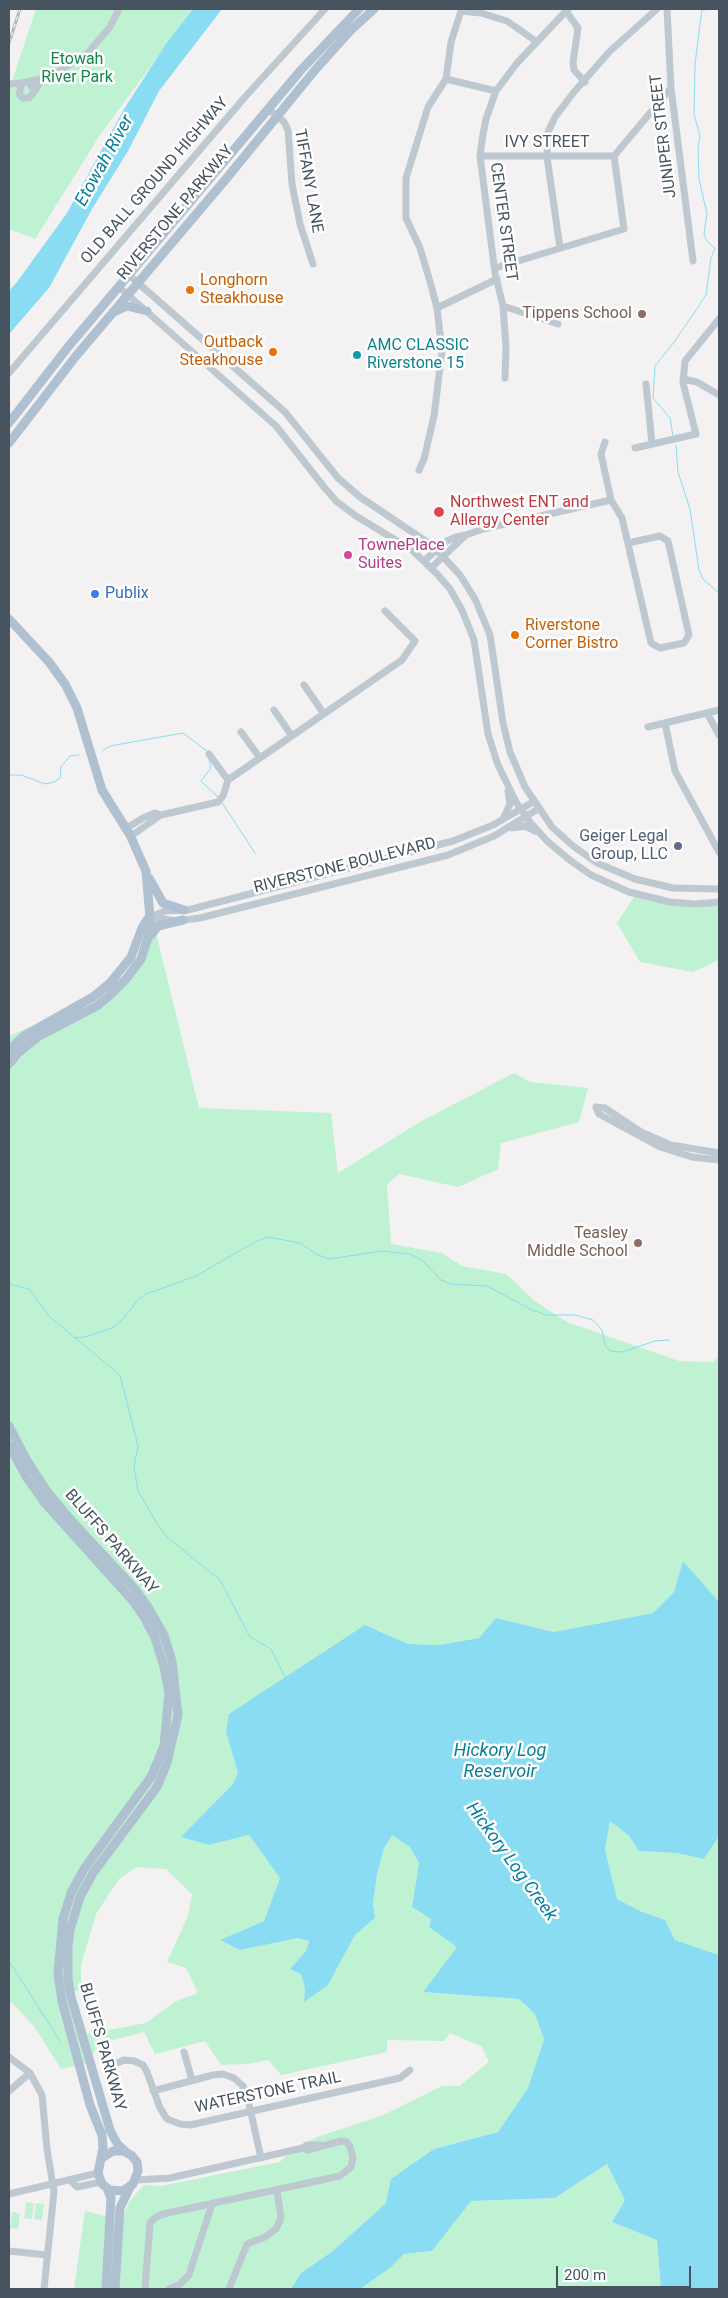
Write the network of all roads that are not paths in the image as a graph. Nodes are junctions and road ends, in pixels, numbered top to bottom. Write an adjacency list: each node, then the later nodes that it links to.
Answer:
1 (119, 9): 9 (street)
2 (325, 9): 38 (street, OLD BALL GROUND HIGHWAY)
3 (359, 9): 18 (main road, RIVERSTONE PARKWAY)
4 (374, 9): 19 (main road, RIVERSTONE PARKWAY)
5 (657, 9): 11 (street)
6 (667, 9): 14 (street, JUNIPER STREET)
7 (567, 10): 8 (street, CENTER STREET); 11 (street)
8 (537, 42): 10 (street); 15 (street, CENTER STREET)
9 (50, 77): 12 (street); 16 (street)
10 (446, 78): 15 (street); 33 (street)
11 (585, 82): 22 (street)
12 (26, 83): 13 (street); 16 (street); 17 (street)
13 (9, 84): 17 (street)
14 (671, 88): 21 (street); 24 (street, JUNIPER STREET)
15 (496, 90): 20 (street, CENTER STREET)
16 (34, 92): 17 (street)
17 (19, 94)
18 (269, 109): 19 (street, TIFFANY LANE); 27 (main road, RIVERSTONE PARKWAY)
19 (277, 116): 25 (street, TIFFANY LANE); 29 (main road, RIVERSTONE PARKWAY)
20 (480, 156): 22 (street, IVY STREET); 26 (street, CENTER STREET)
21 (614, 156): 22 (street, IVY STREET); 23 (street)
22 (547, 157): 23 (street)
23 (560, 248): 26 (street)
24 (693, 261)
25 (313, 264)
26 (495, 268): 28 (street, CENTER STREET)
27 (129, 275): 29 (street); 30 (main road, RIVERSTONE PARKWAY)
28 (497, 279): 32 (street, CENTER STREET); 33 (street)
29 (138, 283): 31 (main road, RIVERSTONE PARKWAY); 52 (street)
30 (119, 287): 31 (street); 43 (main road, RIVERSTONE PARKWAY)
31 (128, 294): 34 (street); 35 (main road, RIVERSTONE PARKWAY)
32 (503, 306): 37 (street); 39 (street, CENTER STREET)
33 (437, 308): 48 (street)
34 (146, 311): 35 (main road); 54 (street)
35 (112, 313): 45 (main road, RIVERSTONE PARKWAY)
36 (719, 319): 40 (street)
37 (558, 324)
38 (9, 373)
39 (505, 378)
40 (683, 379): 42 (street); 46 (street)
41 (646, 384): 46 (street)
42 (719, 395)
43 (9, 423)
44 (606, 442): 49 (street)
45 (9, 443)
46 (652, 444): 47 (street)
47 (635, 448)
48 (418, 470)
49 (611, 500): 50 (street); 51 (street)
50 (466, 535): 52 (street); 53 (street)
51 (628, 543): 51 (street)
52 (437, 550): 53 (street); 54 (street)
53 (443, 556): 55 (street); 72 (street)
54 (424, 561): 55 (street)
55 (431, 568): 71 (street)
56 (385, 611): 62 (street)
57 (9, 618): 76 (main road)
58 (304, 684): 62 (street)
59 (274, 710): 67 (street)
60 (719, 710): 61 (street)
61 (707, 713): 63 (street); 66 (street)
62 (324, 714): 67 (street)
63 (664, 723): 64 (street); 79 (street)
64 (648, 727)
65 (241, 732): 69 (street)
66 (719, 735)
67 (292, 736): 69 (street)
68 (209, 754): 70 (street)
69 (260, 758): 70 (street)
70 (228, 780): 76 (street)
71 (508, 786): 73 (street); 75 (street)
72 (536, 806): 73 (street, RIVERSTONE BOULEVARD); 74 (street, RIVERSTONE BOULEVARD); 81 (street)
73 (521, 809): 74 (street); 75 (street, RIVERSTONE BOULEVARD)
74 (526, 816): 77 (street, RIVERSTONE BOULEVARD); 78 (street)
75 (501, 820): 83 (street, RIVERSTONE BOULEVARD)
76 (128, 833): 80 (main road)
77 (500, 833): 78 (street); 85 (street, RIVERSTONE BOULEVARD)
78 (541, 834): 82 (street)
79 (719, 852)
80 (146, 871): 83 (main road); 84 (main road)
81 (719, 888)
82 (719, 902)
83 (184, 910): 84 (street, RIVERSTONE BOULEVARD)
84 (149, 917): 85 (street, RIVERSTONE BOULEVARD); 86 (main road); 87 (main road)
85 (183, 920): 86 (main road)
86 (148, 940): 87 (main road)
87 (70, 1015): 88 (main road); 89 (main road)
88 (9, 1050)
89 (9, 1064)
90 (719, 1153): 91 (street)
91 (719, 1160)
92 (9, 1426): 94 (main road, BLUFFS PARKWAY)
93 (9, 1446): 94 (main road, BLUFFS PARKWAY)
94 (101, 1559): 95 (main road, BLUFFS PARKWAY)
95 (74, 2024): 105 (main road, BLUFFS PARKWAY); 106 (main road, BLUFFS PARKWAY)
96 (184, 2052): 101 (street)
97 (9, 2057): 100 (street)
98 (410, 2070): 104 (street, WATERSTONE TRAIL)
99 (110, 2071): 103 (street, WATERSTONE TRAIL)
100 (30, 2073): 102 (street); 112 (street)
101 (192, 2080): 103 (street); 104 (street)
102 (9, 2091)
103 (153, 2091): 104 (street, WATERSTONE TRAIL)
104 (250, 2111): 107 (street)
105 (127, 2152): 106 (main road); 108 (main road, BLUFFS PARKWAY)
106 (102, 2158): 109 (main road, BLUFFS PARKWAY)
107 (261, 2158): 110 (street); 115 (street)
108 (138, 2167): 110 (street); 113 (main road)
109 (98, 2173): 111 (street); 114 (main road)
110 (156, 2178): 113 (street)
111 (70, 2180): 112 (street); 114 (street)
112 (54, 2183): 116 (street); 119 (street)
113 (133, 2184): 114 (main road); 122 (main road)
114 (104, 2185): 121 (main road)
115 (278, 2190): 117 (street); 126 (street)
116 (9, 2194)
117 (212, 2204): 123 (street); 125 (street)
118 (9, 2251): 119 (street)
119 (47, 2255): 120 (street)
120 (44, 2289)
121 (106, 2289)
122 (115, 2289)
123 (145, 2289): 124 (street)
124 (154, 2289)
125 (169, 2289)
126 (230, 2289)

